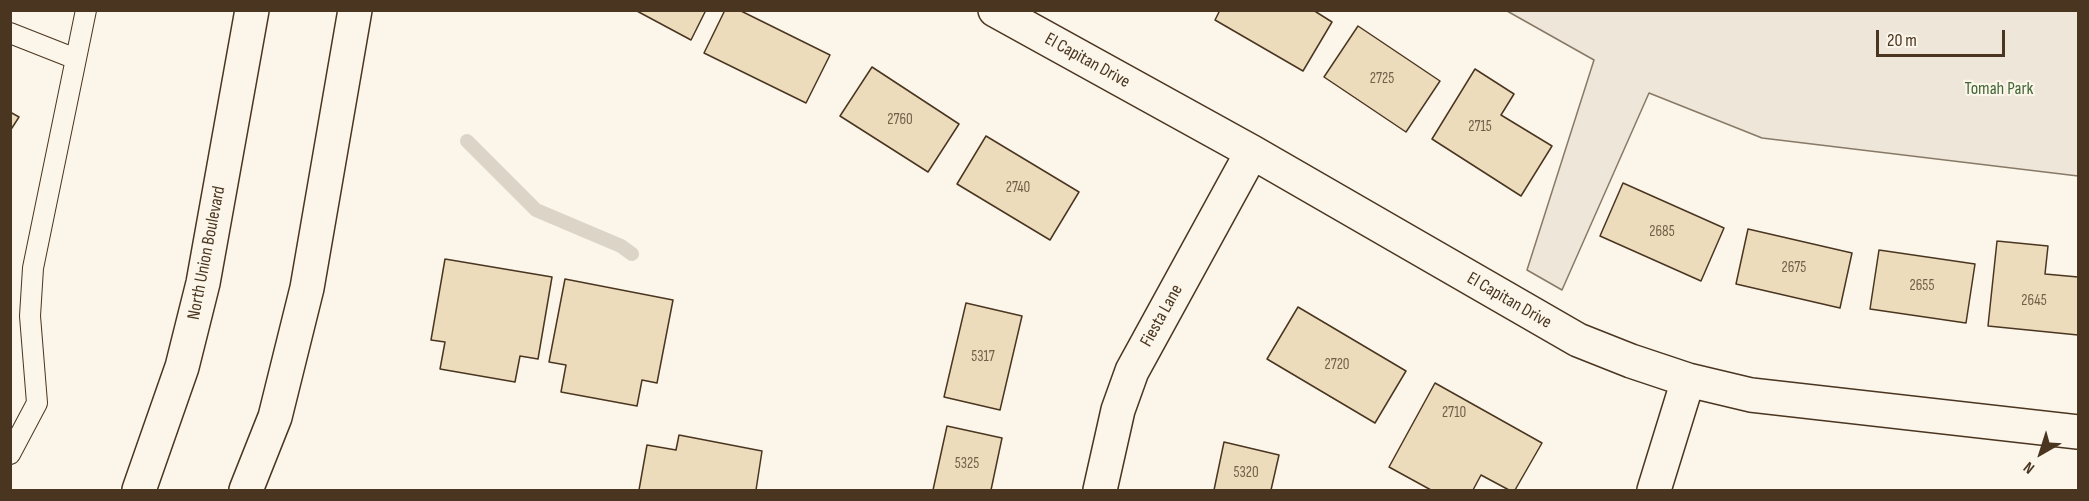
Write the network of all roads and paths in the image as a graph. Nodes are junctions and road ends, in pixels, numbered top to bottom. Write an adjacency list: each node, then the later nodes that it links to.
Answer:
1 (86, 10): 6 (lane)
2 (252, 10): 11 (street, North Union Boulevard)
3 (355, 10): 12 (street)
4 (995, 10): 7 (street, El Capitan Drive)
5 (10, 33): 6 (lane)
6 (76, 58): 10 (lane)
7 (1252, 152): 8 (street, El Capitan Drive); 13 (street, Fiesta Lane)
8 (1688, 380): 9 (street, El Capitan Drive); 14 (street)
9 (2079, 432)
10 (10, 454)
11 (139, 490)
12 (246, 490)
13 (1100, 490)
14 (1654, 490)

